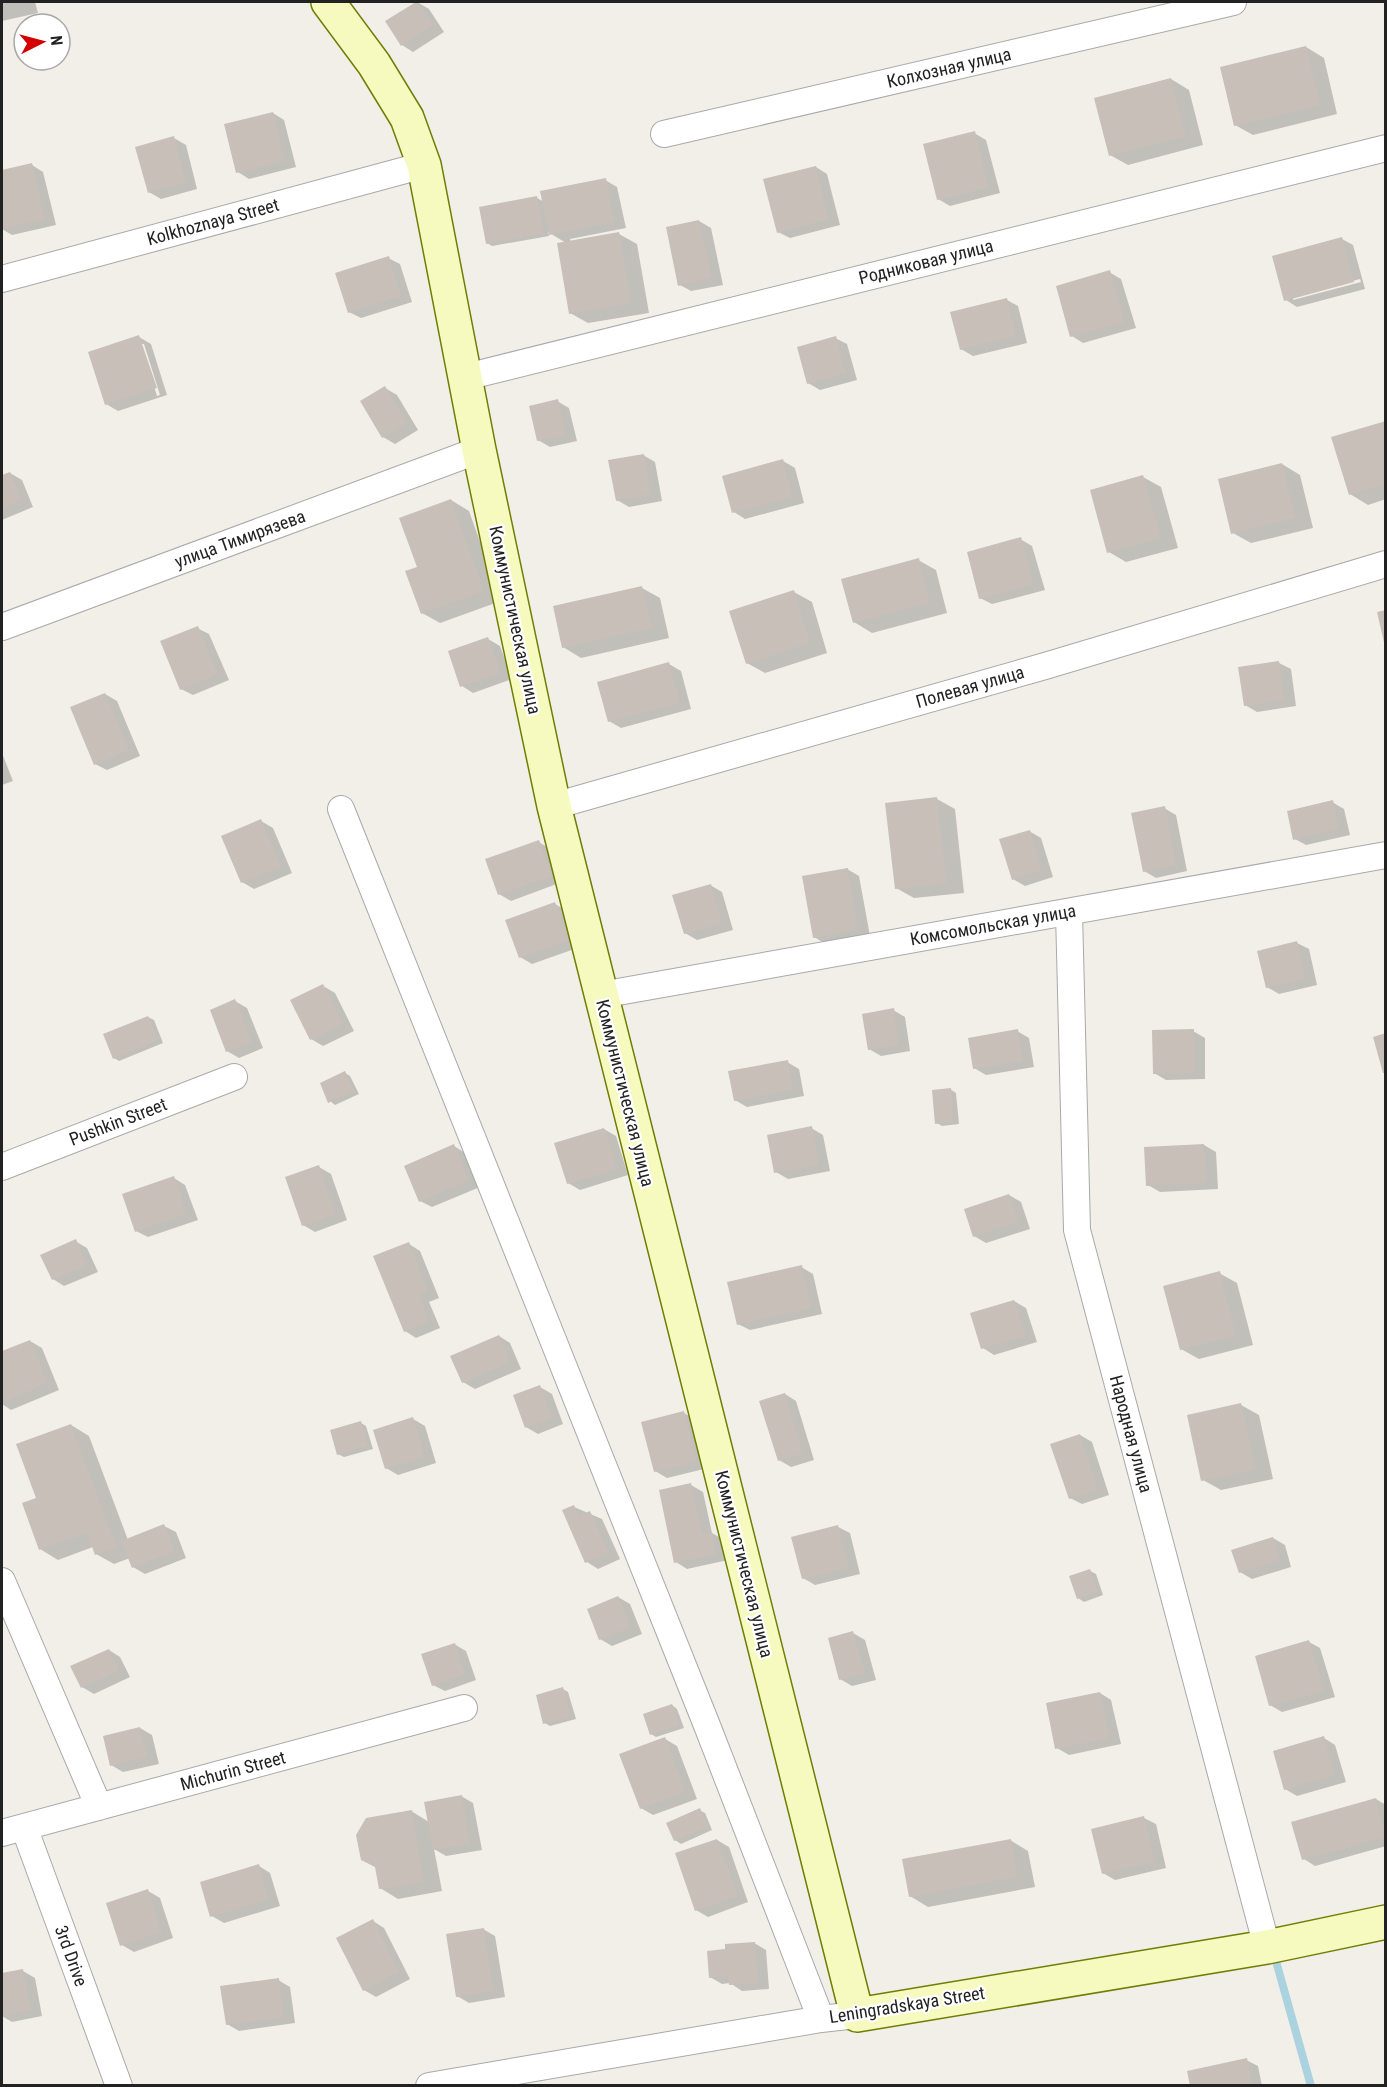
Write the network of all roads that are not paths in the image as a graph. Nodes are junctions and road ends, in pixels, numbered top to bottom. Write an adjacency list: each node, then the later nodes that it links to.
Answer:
1 (328, 2): 5 (street, Коммунистическая улица)
2 (1233, 2): 3 (street, Колхозная улица)
3 (664, 134)
4 (1386, 148): 7 (street, Родниковая улица)
5 (424, 165): 6 (street, Kolkhoznaya Street); 7 (street, Коммунистическая улица)
6 (2, 279)
7 (466, 377): 8 (street, Коммунистическая улица)
8 (479, 450): 10 (street, улица Тимирязева); 11 (street, Коммунистическая улица)
9 (1386, 564): 11 (street, Полевая улица)
10 (2, 627)
11 (554, 806): 15 (street, Коммунистическая улица)
12 (341, 809): 25 (street)
13 (1386, 855): 14 (street, Комсомольская улица)
14 (1070, 912): 15 (street, Комсомольская улица); 23 (street, Народная улица)
15 (601, 996): 24 (street, Коммунистическая улица)
16 (234, 1077): 17 (street, Pushkin Street)
17 (2, 1167)
18 (2, 1581): 20 (street)
19 (464, 1708): 20 (street, Michurin Street)
20 (99, 1807): 21 (street, Michurin Street)
21 (13, 1830): 27 (street, 3rd Drive)
22 (1386, 1922): 23 (street, Leningradskaya Street)
23 (1267, 1947): 24 (street, Leningradskaya Street)
24 (857, 2015): 25 (street, Leningradskaya Street)
25 (821, 2019): 26 (street, Leningradskaya Street)
26 (470, 2082): 28 (street, Leningradskaya Street)
27 (119, 2085)
28 (429, 2085)

